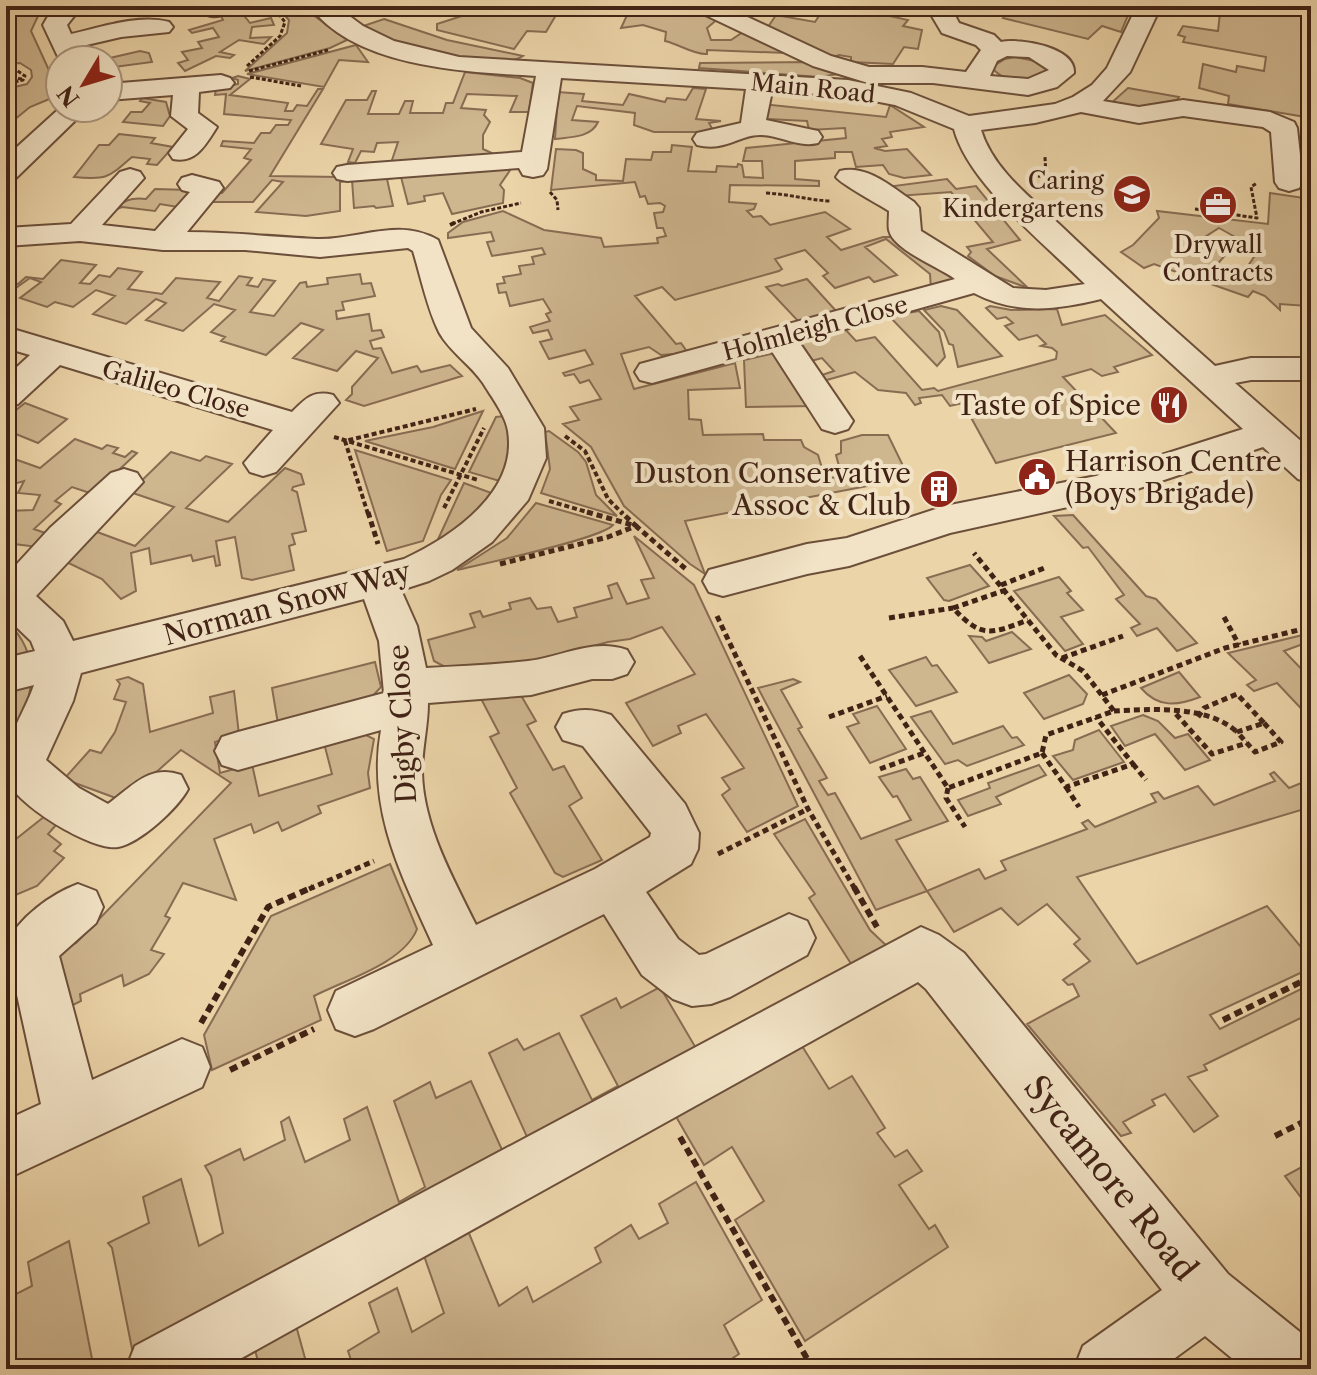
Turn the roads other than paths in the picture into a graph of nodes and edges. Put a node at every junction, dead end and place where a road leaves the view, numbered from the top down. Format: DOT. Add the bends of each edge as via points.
graph roads {
  1 [pos="67,6"];
  2 [pos="322,6"];
  3 [pos="705,6"];
  4 [pos="938,6"];
  5 [pos="1149,6"];
  6 [pos="64,44"];
  7 [pos="87,44"];
  8 [pos="124,48"];
  9 [pos="995,50"];
  10 [pos="550,70"];
  11 [pos="229,79"];
  12 [pos="976,81"];
  13 [pos="761,82"];
  14 [pos="870,83"];
  15 [pos="187,85"];
  16 [pos="124,91"];
  17 [pos="1083,105"];
  18 [pos="58,124"];
  19 [pos="966,124"];
  20 [pos="757,126"];
  21 [pos="808,137"];
  22 [pos="707,139"];
  23 [pos="183,153"];
  24 [pos="6,172"];
  25 [pos="347,173"];
  26 [pos="850,177"];
  27 [pos="130,178"];
  28 [pos="1276,180"];
  29 [pos="192,184"];
  30 [pos="80,232"];
  31 [pos="48,233"];
  32 [pos="6,237"];
  33 [pos="163,241"];
  34 [pos="23,266"];
  35 [pos="978,282"];
  36 [pos="1107,288"];
  37 [pos="6,337"];
  38 [pos="780,338"];
  39 [pos="53,353"];
  40 [pos="1311,369"];
  41 [pos="652,372"];
  42 [pos="1208,378"];
  43 [pos="6,396"];
  44 [pos="835,421"];
  45 [pos="1271,432"];
  46 [pos="263,463"];
  47 [pos="1311,470"];
  48 [pos="124,482"];
  49 [pos="379,569"];
  50 [pos="723,581"];
  51 [pos="612,662"];
  52 [pos="62,663"];
  53 [pos="6,675"];
  54 [pos="406,696"];
  55 [pos="579,727"];
  56 [pos="238,751"];
  57 [pos="164,789"];
  58 [pos="613,885"];
  59 [pos="78,907"];
  60 [pos="789,938"];
  61 [pos="464,955"];
  62 [pos="355,1010"];
  63 [pos="188,1051"];
  64 [pos="73,1119"];
  65 [pos="6,1150"];
  66 [pos="1206,1296"];
  67 [pos="158,1369"];
  68 [pos="1106,1369"];
  69 [pos="1295,1369"];
  1 -- 6 [label="street" via="55,25"];
  2 -- 10 [label="street, Main Road" via="353,33 414,57"];
  3 -- 14 [label="street"];
  4 -- 9 [label="street" via="950,28 985,40"];
  5 -- 17 [label="street" via="1127,58"];
  7 -- 8 [label="street" via="121,30 169,34"];
  9 -- 12 [label="street" via="986,55"];
  9 -- 12 [label="street" via="1041,54 1055,60 1061,73 1043,85 1020,88"];
  10 -- 13 [label="street, Main Road"];
  10 -- 25 [label="street" via="534,164"];
  11 -- 15 [label="street"];
  12 -- 14 [label="street" via="924,75"];
  13 -- 14 [label="street, Main Road"];
  13 -- 20 [label="street" via="752,120"];
  14 -- 19 [label="street, Main Road"];
  15 -- 16 [label="street"];
  15 -- 23 [label="street" via="184,116 204,127"];
  17 -- 19 [label="street"];
  17 -- 28 [label="street" via="1122,114 1183,108 1270,120 1284,128"];
  18 -- 24 [label="street"];
  19 -- 36 [label="street" via="973,149 999,182"];
  20 -- 21 [label="street"];
  20 -- 22 [label="street"];
  26 -- 35 [label="street" via="904,208 904,232 915,244"];
  27 -- 30 [label="street"];
  29 -- 33 [label="street" via="209,188"];
  30 -- 31 [label="street, Norman Snow Way"];
  30 -- 33 [label="street, Norman Snow Way"];
  31 -- 32 [label="street, Norman Snow Way"];
  31 -- 34 [label="street"];
  33 -- 49 [label="street, Norman Snow Way" via="320,248 395,238 427,246 455,331 496,376 526,428 528,458 515,491 478,532 415,571"];
  35 -- 36 [label="street" via="1022,301"];
  35 -- 38 [label="street, Holmleigh Close"];
  36 -- 42 [label="street"];
  37 -- 39 [label="street, Galileo Close"];
  38 -- 41 [label="street, Holmleigh Close"];
  38 -- 44 [label="street"];
  39 -- 43 [label="street"];
  39 -- 46 [label="street, Galileo Close" via="310,414"];
  40 -- 42 [label="street" via="1251,369"];
  42 -- 45 [label="street"];
  45 -- 47 [label="street"];
  45 -- 50 [label="street" via="1100,488 945,520 809,571"];
  48 -- 52 [label="street" via="11,597 48,632"];
  49 -- 52 [label="street, Norman Snow Way"];
  49 -- 54 [label="street, Digby Close" via="403,651"];
  51 -- 54 [label="street"];
  52 -- 53 [label="street, Norman Snow Way"];
  52 -- 57 [label="street" via="45,715 19,761 28,774 96,823 115,827"];
  54 -- 56 [label="street"];
  54 -- 61 [label="street, Digby Close" via="399,775 404,807 414,844"];
  55 -- 58 [label="street" via="595,728 675,833 674,849"];
  58 -- 60 [label="street" via="660,957 692,981 711,979"];
  58 -- 61 [label="street"];
  59 -- 64 [label="street" via="31,947"];
  61 -- 62 [label="street"];
  63 -- 64 [label="street"];
  64 -- 65 [label="street"];
  66 -- 67 [label="street, Sycamore Road" via="933,961 657,1096"];
  66 -- 68 [label="street"];
  66 -- 69 [label="street, Sycamore Road"];
}
